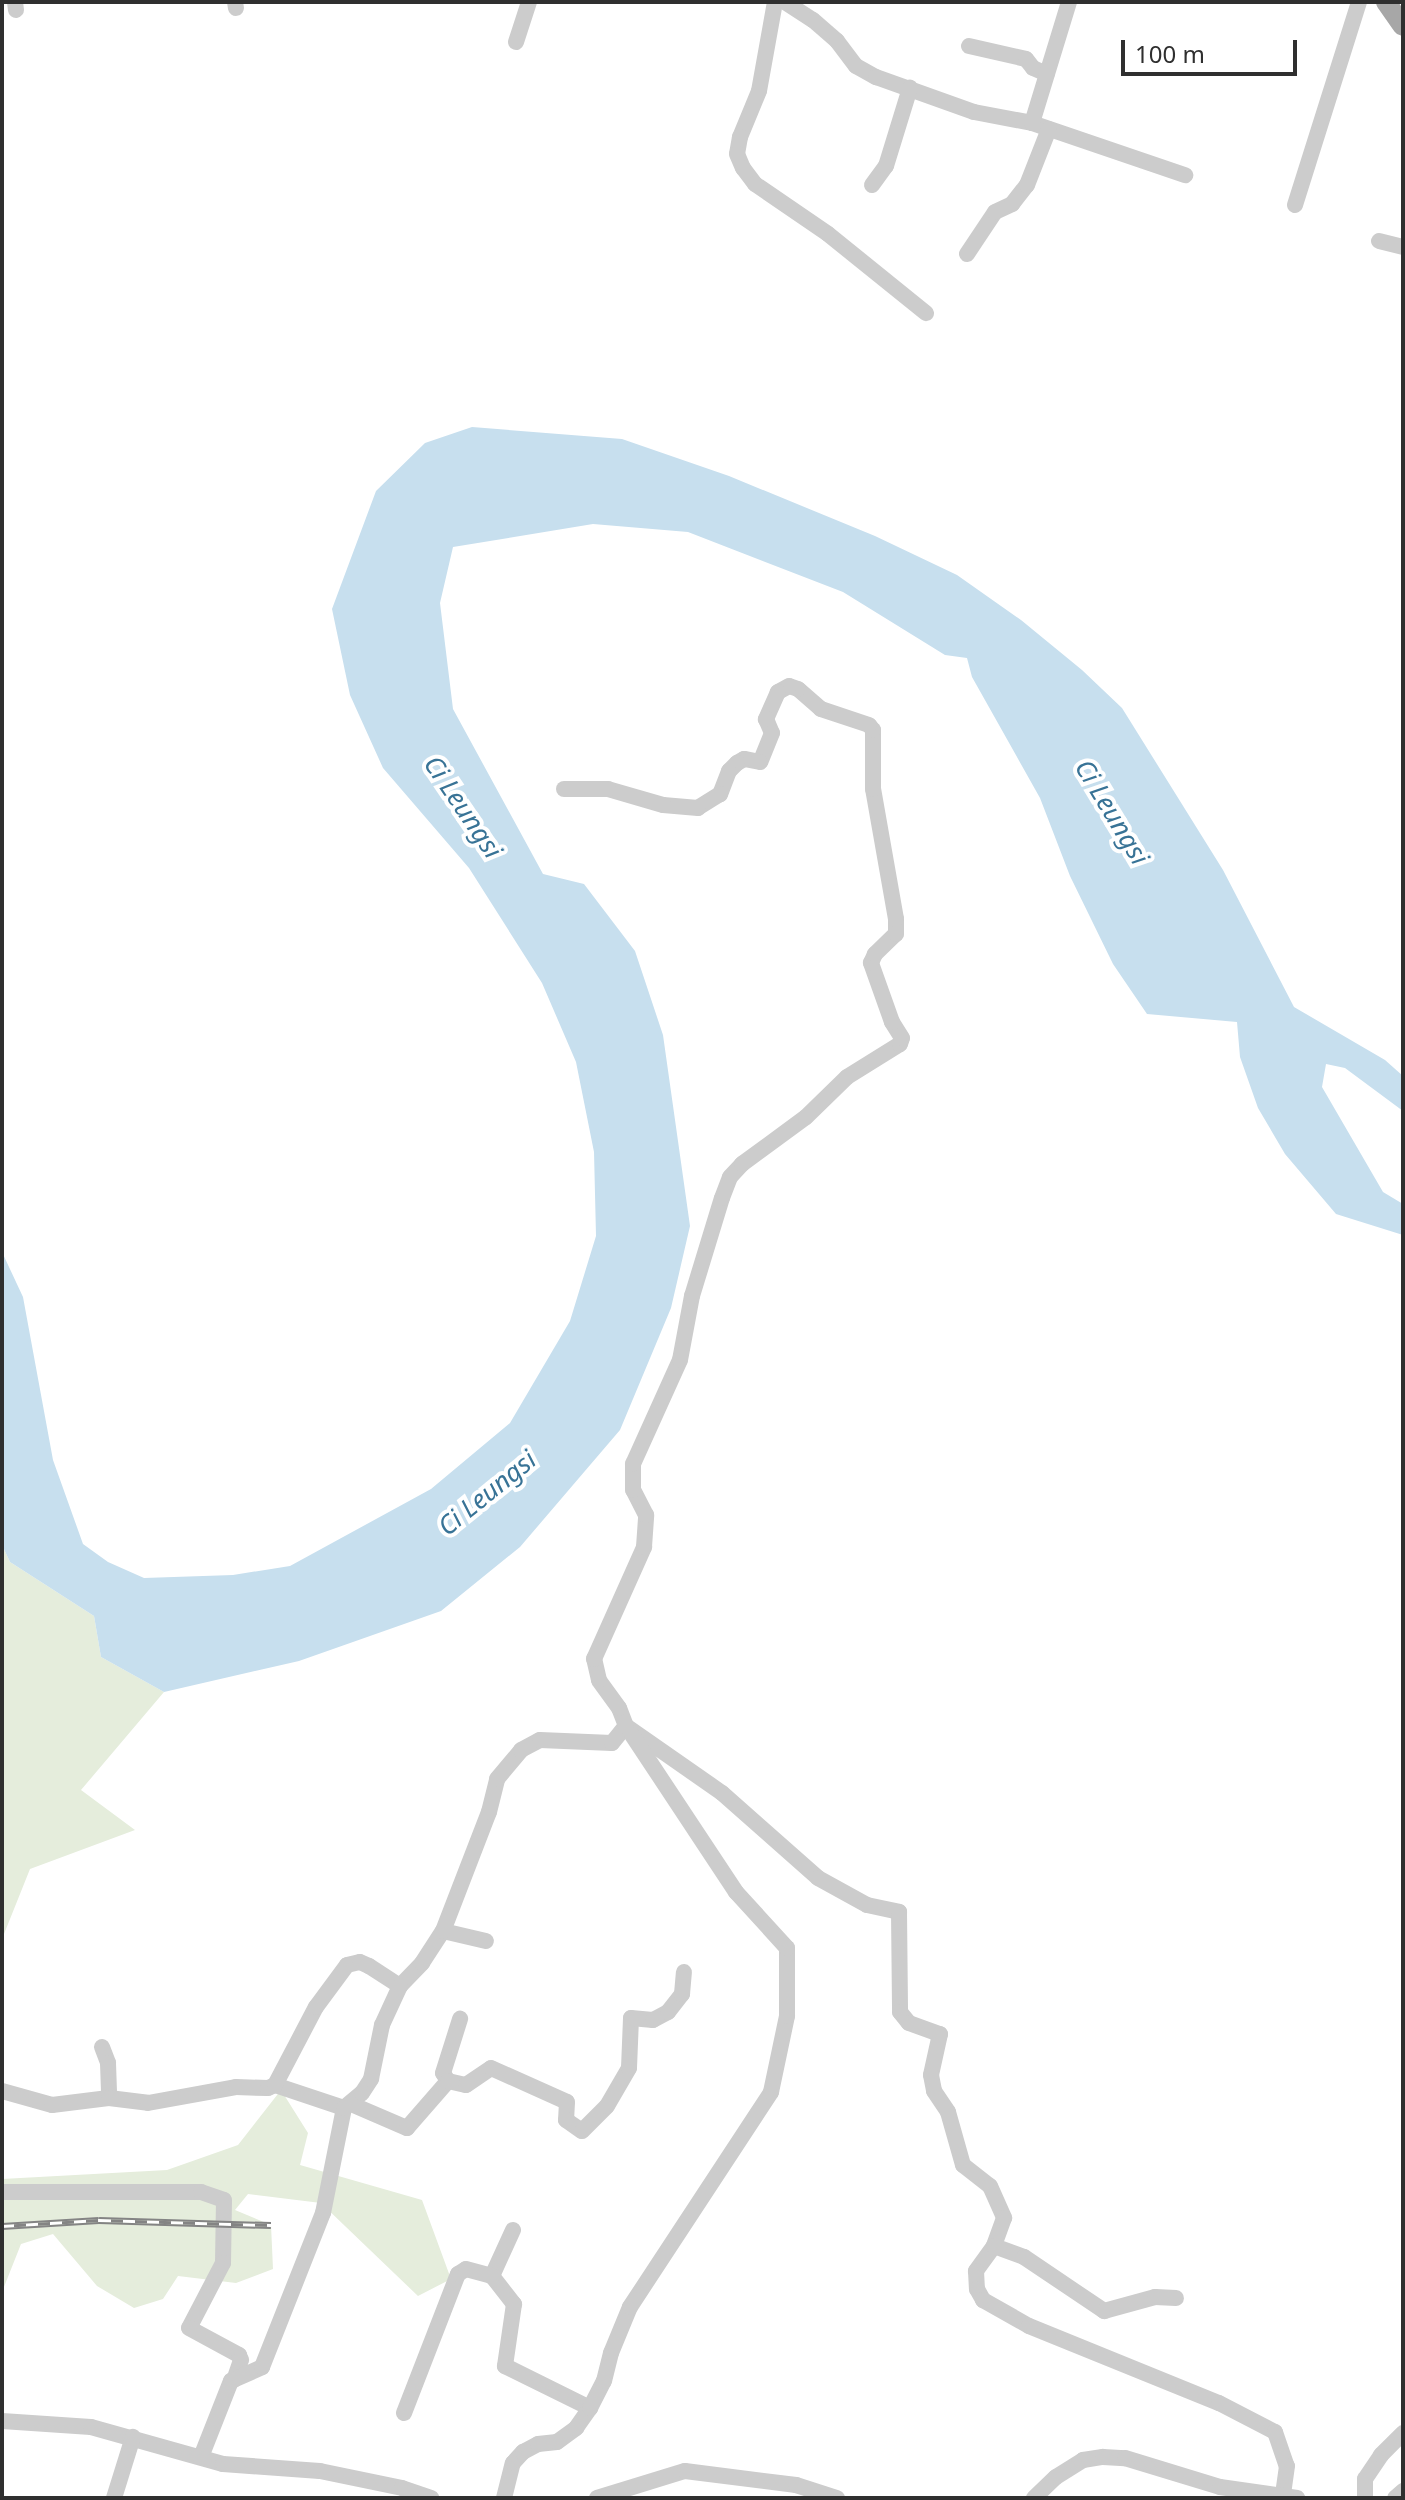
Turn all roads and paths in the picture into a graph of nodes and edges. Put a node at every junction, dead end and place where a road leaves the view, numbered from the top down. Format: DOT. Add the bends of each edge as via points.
graph roads {
  1 [pos="529,2"];
  2 [pos="775,2"];
  3 [pos="785,2"];
  4 [pos="1069,2"];
  5 [pos="1359,2"];
  6 [pos="1386,2"];
  7 [pos="1403,26"];
  8 [pos="516,42"];
  9 [pos="969,46"];
  10 [pos="1047,74"];
  11 [pos="910,88"];
  12 [pos="1040,126"];
  13 [pos="1185,175"];
  14 [pos="872,185"];
  15 [pos="1295,205"];
  16 [pos="1379,241"];
  17 [pos="1403,247"];
  18 [pos="967,254"];
  19 [pos="926,313"];
  20 [pos="564,789"];
  21 [pos="626,1726"];
  22 [pos="443,1931"];
  23 [pos="486,1941"];
  24 [pos="684,1972"];
  25 [pos="400,1986"];
  26 [pos="460,2019"];
  27 [pos="102,2047"];
  28 [pos="448,2081"];
  29 [pos="275,2085"];
  30 [pos="2,2091"];
  31 [pos="109,2098"];
  32 [pos="347,2106"];
  33 [pos="2,2192"];
  34 [pos="513,2230"];
  35 [pos="994,2246"];
  36 [pos="492,2276"];
  37 [pos="1176,2298"];
  38 [pos="234,2380"];
  39 [pos="590,2408"];
  40 [pos="404,2413"];
  41 [pos="2,2421"];
  42 [pos="1403,2433"];
  43 [pos="133,2437"];
  44 [pos="201,2457"];
  45 [pos="1403,2491"];
  46 [pos="640,2492"];
  47 [pos="400,2493"];
  48 [pos="1290,2497"];
  49 [pos="114,2498"];
  50 [pos="431,2498"];
  51 [pos="504,2498"];
  52 [pos="597,2498"];
  53 [pos="837,2498"];
  54 [pos="1034,2498"];
  55 [pos="1365,2498"];
  56 [pos="1395,2498"];
  1 -- 8 [label="street"];
  2 -- 19 [label="street" via="759,91 740,137 737,154 743,168 755,184 828,234"];
  3 -- 11 [label="street" via="837,41 856,66"];
  4 -- 10 [label="street"];
  5 -- 15 [label="street"];
  6 -- 7 [label="main road"];
  9 -- 10 [label="street" via="1026,59"];
  10 -- 12 [label="street"];
  11 -- 12 [label="street" via="974,112"];
  11 -- 14 [label="street" via="886,166"];
  12 -- 13 [label="street"];
  12 -- 18 [label="street" via="1027,185 1012,204 995,212"];
  16 -- 17 [label="street"];
  20 -- 21 [label="street" via="608,789 663,805 698,808 720,794 737,763 760,762 772,733 766,719 778,692 789,686 798,689 821,709 873,730 873,789 896,919 896,934 871,963 900,1044 847,1077 730,1177 692,1296 680,1360 633,1464 633,1490 646,1515 644,1547 594,1659 599,1680"];
  21 -- 22 [label="street" via="612,1743 540,1740 502,1770"];
  21 -- 35 [label="street" via="722,1793 818,1878 867,1905 899,1912 900,2012 909,2023 941,2037 931,2075 934,2091 948,2112 963,2165 996,2195 1004,2218"];
  21 -- 39 [label="street" via="736,1892 787,1948 787,2016 771,2092 630,2307"];
  22 -- 23 [label="street"];
  22 -- 25 [label="street"];
  24 -- 28 [label="street" via="682,1994 668,2012 653,2020 631,2018 629,2068 607,2106 582,2131 566,2120 567,2102 498,2070 487,2070 466,2085"];
  25 -- 29 [label="street" via="360,1962 347,1965 316,2007"];
  25 -- 32 [label="street" via="378,2037 371,2079"];
  26 -- 28 [label="street" via="443,2073"];
  27 -- 31 [label="street"];
  28 -- 32 [label="street" via="407,2128"];
  29 -- 31 [label="street" via="148,2103"];
  29 -- 32 [label="street"];
  30 -- 31 [label="street" via="52,2105"];
  32 -- 38 [label="street" via="323,2213 262,2367"];
  33 -- 38 [label="street" via="201,2192 224,2200 223,2263 189,2328 239,2355"];
  34 -- 36 [label="street"];
  35 -- 37 [label="street" via="1024,2257 1104,2311 1155,2297"];
  35 -- 48 [label="street" via="976,2271 977,2289 987,2304 1275,2432 1287,2466"];
  36 -- 39 [label="street" via="514,2304 507,2370"];
  36 -- 40 [label="street" via="466,2269 458,2274"];
  38 -- 44 [label="street"];
  39 -- 51 [label="street" via="557,2442 523,2452 513,2463"];
  41 -- 43 [label="street" via="91,2427"];
  42 -- 55 [label="street" via="1365,2479"];
  43 -- 44 [label="street"];
  43 -- 49 [label="street"];
  44 -- 47 [label="street" via="247,2467 320,2471"];
  45 -- 56 [label="street"];
  46 -- 52 [label="street"];
  46 -- 53 [label="street" via="685,2471 796,2485"];
  47 -- 50 [label="street"];
  48 -- 54 [label="street" via="1220,2487 1125,2458 1103,2457 1083,2460"];
}
